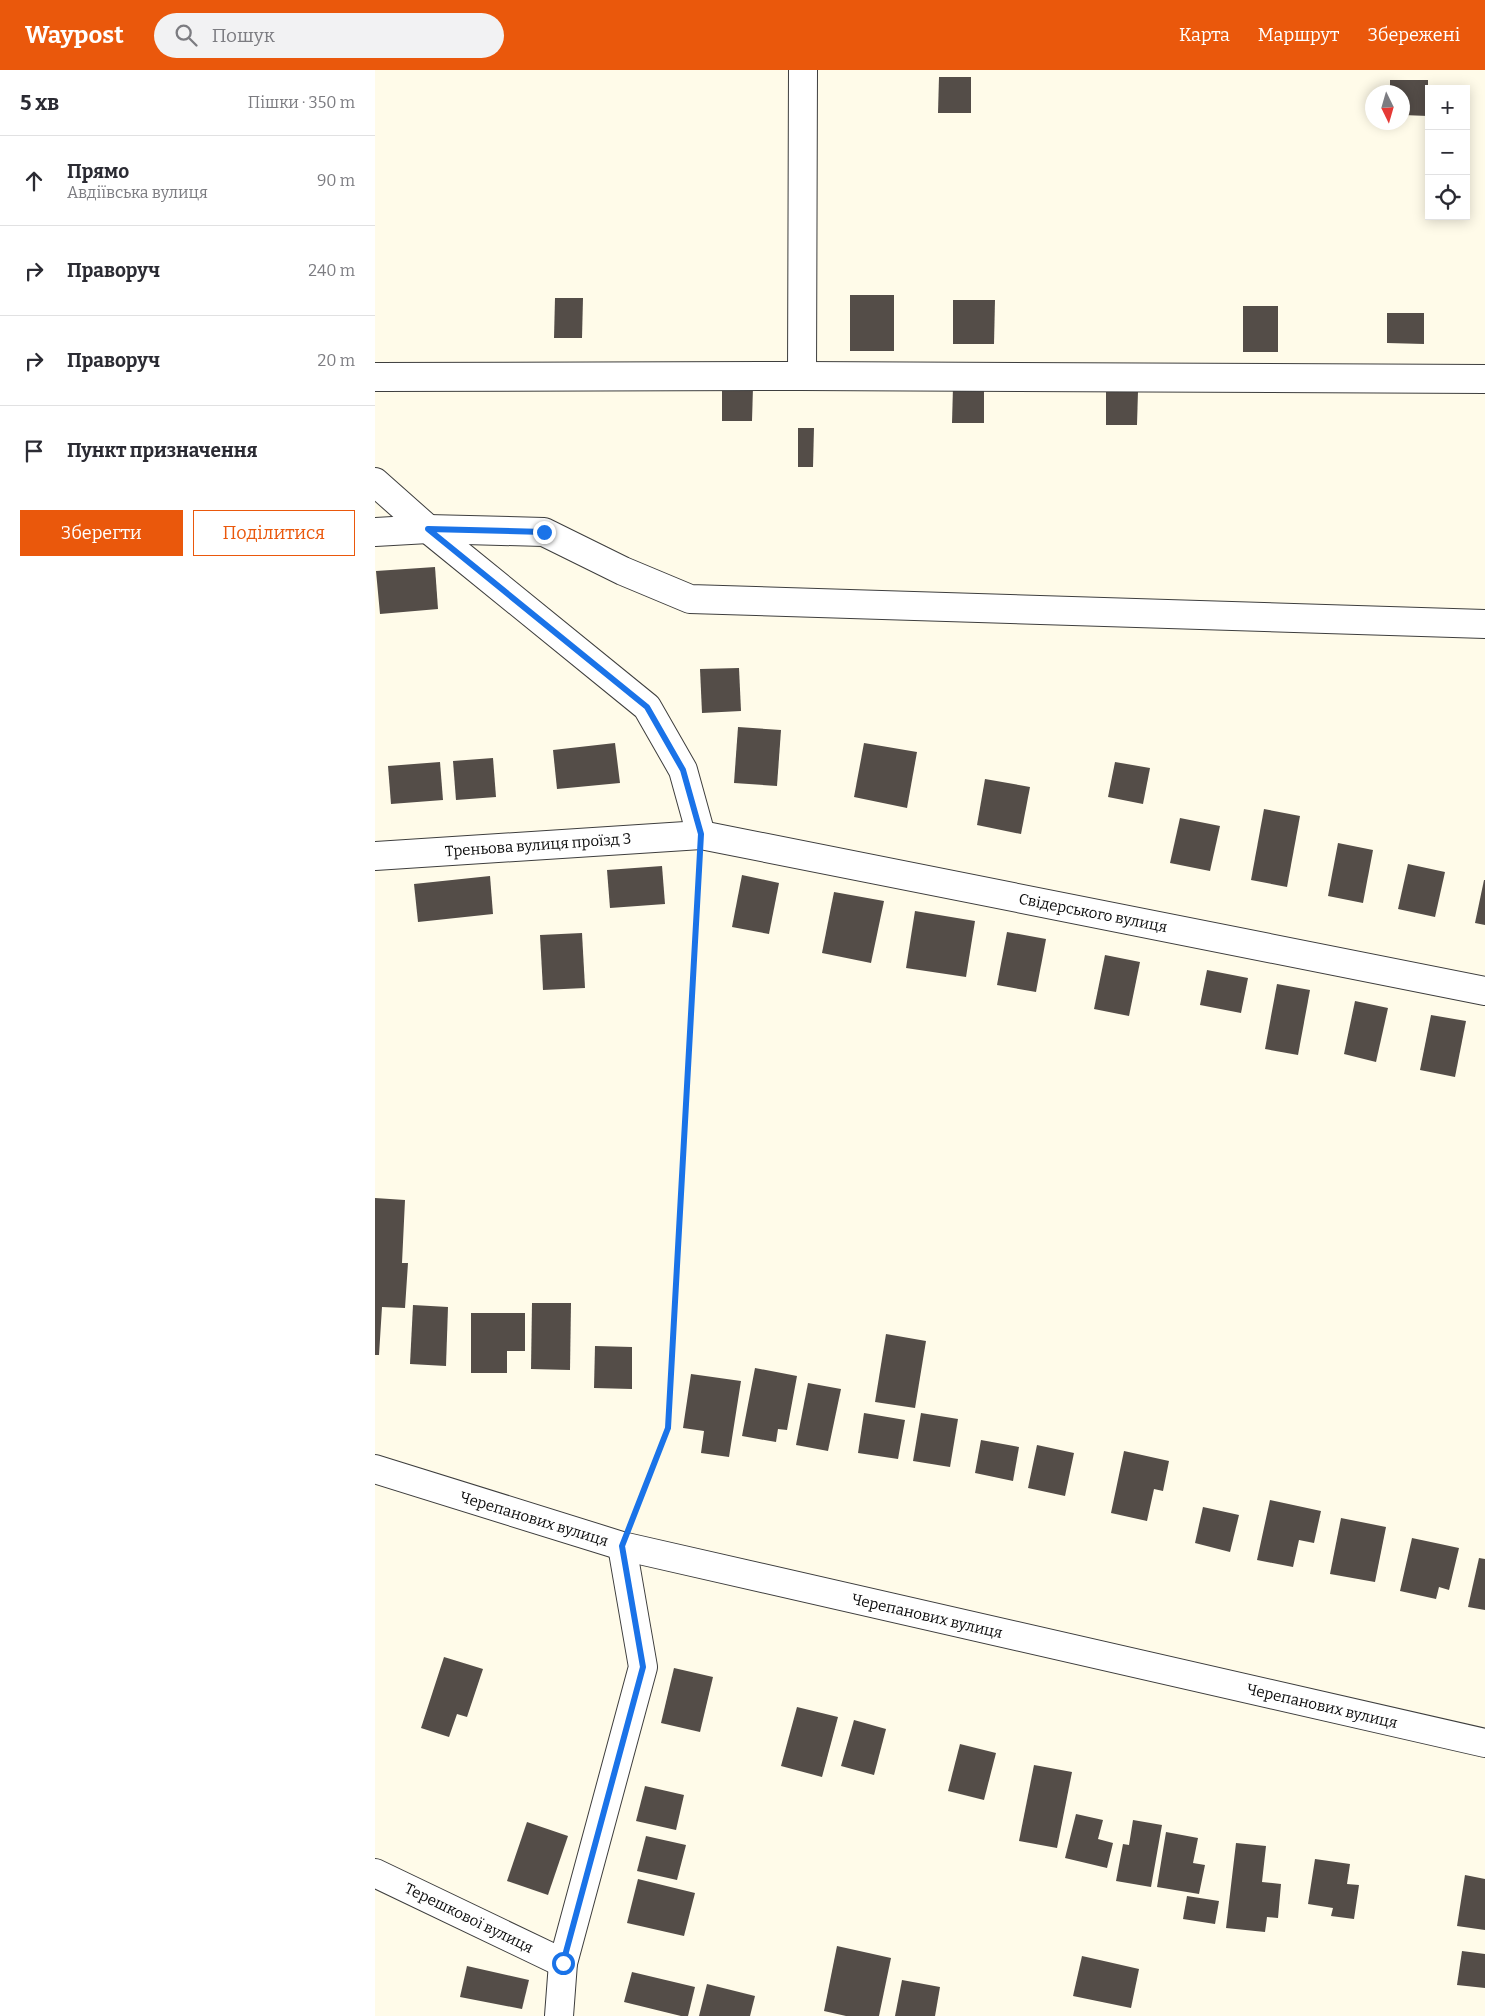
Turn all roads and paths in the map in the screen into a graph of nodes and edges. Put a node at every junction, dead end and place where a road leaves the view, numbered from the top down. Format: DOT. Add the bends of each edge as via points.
graph roads {
  1 [pos="803,70"];
  2 [pos="801,376"];
  3 [pos="375,377"];
  4 [pos="1485,379"];
  5 [pos="375,482"];
  6 [pos="428,529"];
  7 [pos="375,532"];
  8 [pos="1485,624"];
  9 [pos="701,834"];
  10 [pos="375,856"];
  11 [pos="1485,991"];
  12 [pos="375,1469"];
  13 [pos="622,1546"];
  14 [pos="1485,1743"];
  15 [pos="375,1873"];
  16 [pos="563,1963"];
  17 [pos="559,2016"];
  1 -- 2 [label="street"];
  2 -- 3 [label="street"];
  2 -- 4 [label="street"];
  5 -- 6 [label="street"];
  6 -- 7 [label="street"];
  6 -- 8 [label="street" via="544,532 690,599"];
  6 -- 9 [label="street" via="647,707 683,770"];
  9 -- 10 [label="street, Треньова вулиця проїзд 3"];
  9 -- 11 [label="street, Свiдерського вулиця"];
  9 -- 13 [label="path" via="668,1428"];
  12 -- 13 [label="street, Черепанових вулиця"];
  13 -- 14 [label="street, Черепанових вулиця"];
  13 -- 16 [label="street" via="643,1667"];
  15 -- 16 [label="street, Терешкової вулиця"];
  16 -- 17 [label="street"];
}
